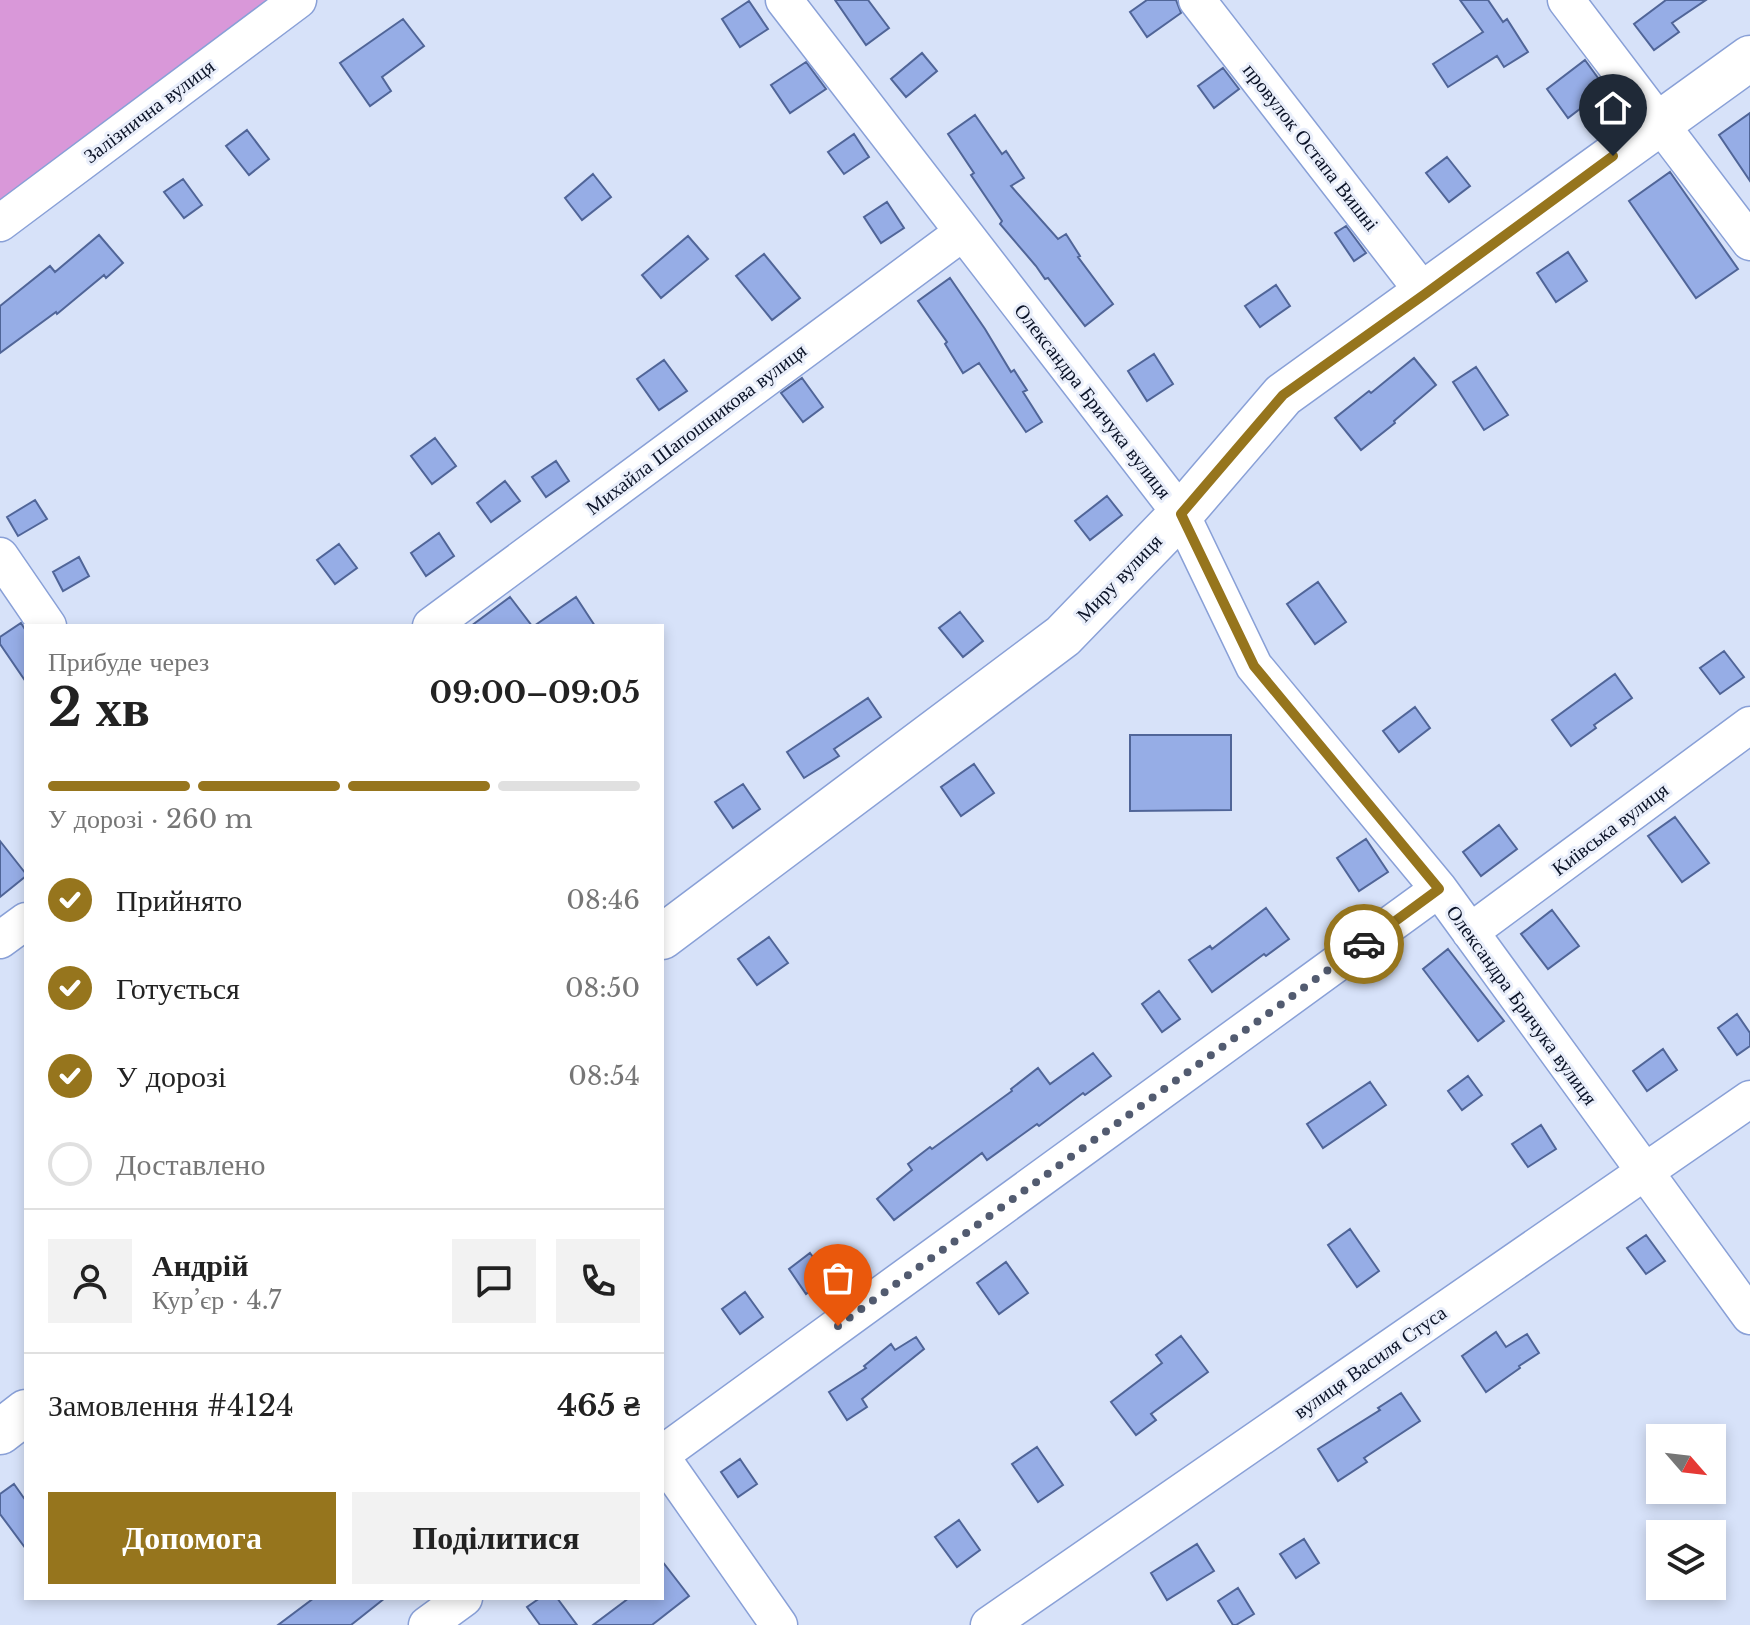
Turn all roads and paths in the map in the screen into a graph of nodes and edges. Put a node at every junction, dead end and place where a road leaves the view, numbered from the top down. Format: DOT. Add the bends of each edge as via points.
graph roads {
  1 [pos="298,0"];
  2 [pos="784,0"];
  3 [pos="1197,0"];
  4 [pos="1566,0"];
  5 [pos="1750,58"];
  6 [pos="1660,122"];
  7 [pos="0,223"];
  8 [pos="962,233"];
  9 [pos="1750,242"];
  10 [pos="1425,294"];
  11 [pos="1181,514"];
  12 [pos="0,556"];
  13 [pos="47,624"];
  14 [pos="434,624"];
  15 [pos="1750,725"];
  16 [pos="1439,889"];
  17 [pos="24,922"];
  18 [pos="1470,932"];
  19 [pos="664,935"];
  20 [pos="0,940"];
  21 [pos="1750,1099"];
  22 [pos="1644,1173"];
  23 [pos="1750,1316"];
  24 [pos="24,1414"];
  25 [pos="0,1432"];
  26 [pos="664,1455"];
  27 [pos="664,1459"];
  28 [pos="461,1600"];
  29 [pos="427,1625"];
  30 [pos="779,1625"];
  31 [pos="989,1625"];
  1 -- 7 [label="street, Залізнична вулиця"];
  2 -- 8 [label="street, Олександра Бричука вулиця"];
  3 -- 10 [label="street, провулок Остапа Вишні"];
  4 -- 6 [label="street"];
  5 -- 6 [label="main road, Миру вулиця"];
  6 -- 9 [label="street"];
  6 -- 10 [label="main road, Миру вулиця"];
  8 -- 11 [label="street, Олександра Бричука вулиця"];
  8 -- 14 [label="street, Михайла Шапошникова вулиця"];
  10 -- 11 [label="main road, Миру вулиця" via="1283,395"];
  11 -- 16 [label="street, Олександра Бричука вулиця" via="1254,666"];
  11 -- 19 [label="main road, Миру вулиця" via="1063,636"];
  12 -- 13 [label="street"];
  15 -- 18 [label="street, Київська вулиця"];
  16 -- 18 [label="street, Олександра Бричука вулиця"];
  16 -- 26 [label="street"];
  17 -- 20 [label="street"];
  18 -- 22 [label="street, Олександра Бричука вулиця"];
  21 -- 22 [label="street, вулиця Василя Стуса"];
  22 -- 23 [label="street, Олександра Бричука вулиця"];
  22 -- 31 [label="street, вулиця Василя Стуса"];
  24 -- 25 [label="main road"];
  27 -- 30 [label="street"];
  28 -- 29 [label="street"];
}
